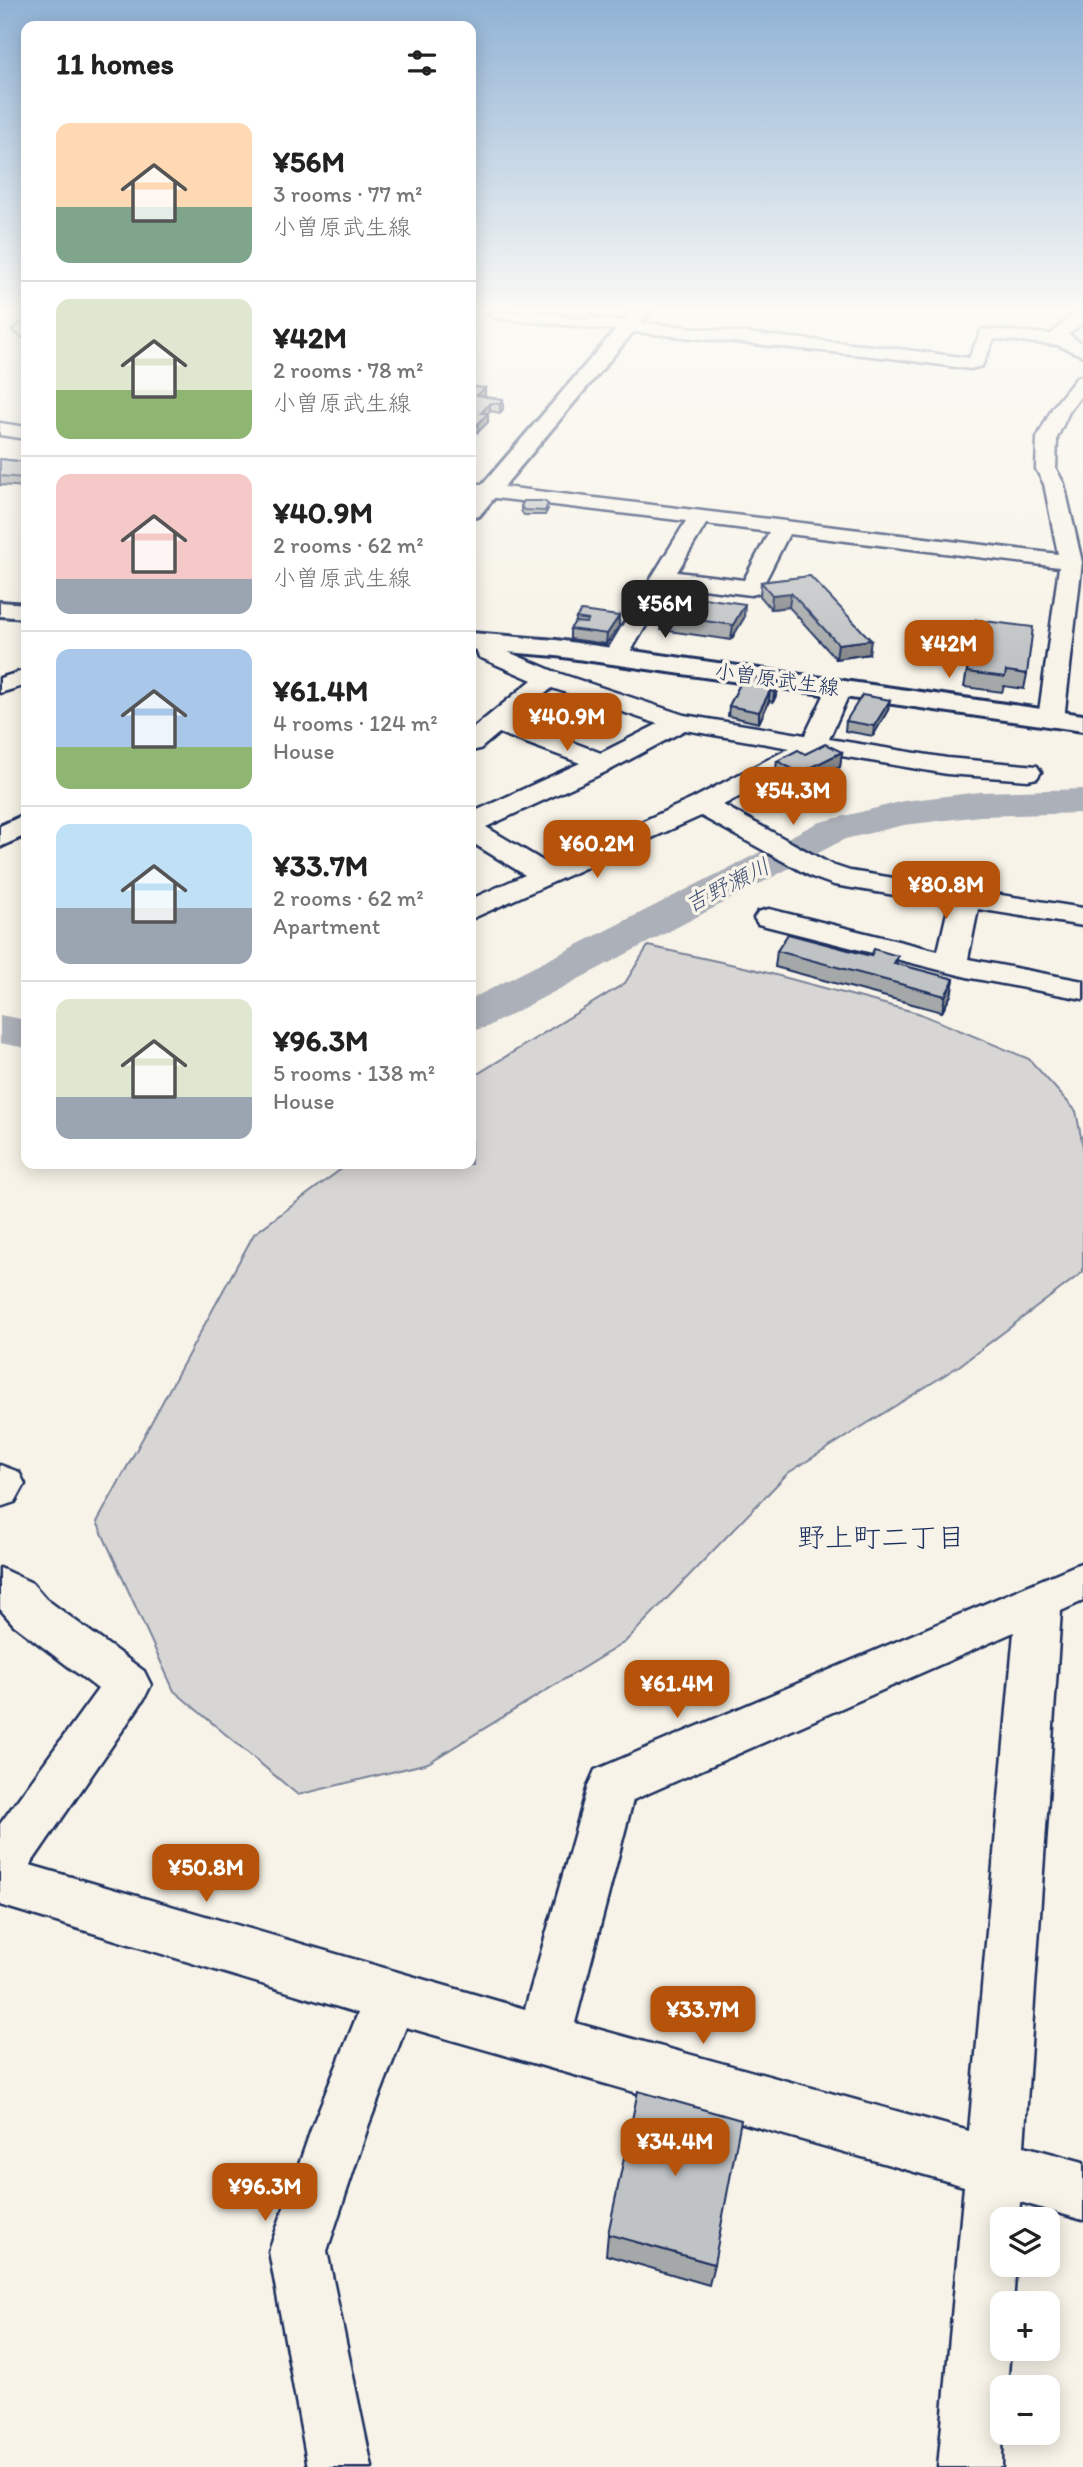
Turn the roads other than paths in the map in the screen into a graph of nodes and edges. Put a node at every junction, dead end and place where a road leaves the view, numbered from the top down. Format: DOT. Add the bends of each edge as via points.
graph roads {
  1 [pos="536,428"];
  2 [pos="1052,428"];
  3 [pos="0,429"];
  4 [pos="21,432"];
  5 [pos="480,490"];
  6 [pos="699,517"];
  7 [pos="782,527"];
  8 [pos="1071,562"];
  9 [pos="663,577"];
  10 [pos="0,609"];
  11 [pos="21,611"];
  12 [pos="478,641"];
  13 [pos="615,656"];
  14 [pos="549,678"];
  15 [pos="21,679"];
  16 [pos="0,686"];
  17 [pos="840,687"];
  18 [pos="1051,719"];
  19 [pos="495,722"];
  20 [pos="681,722"];
  21 [pos="1083,723"];
  22 [pos="476,739"];
  23 [pos="814,743"];
  24 [pos="603,763"];
  25 [pos="1028,772"];
  26 [pos="702,805"];
  27 [pos="476,821"];
  28 [pos="476,833"];
  29 [pos="546,875"];
  30 [pos="965,898"];
  31 [pos="832,899"];
  32 [pos="476,908"];
  33 [pos="769,918"];
  34 [pos="1083,918"];
  35 [pos="951,964"];
  36 [pos="1083,990"];
  37 [pos="0,1482"];
  38 [pos="0,1490"];
  39 [pos="0,1587"];
  40 [pos="1061,1591"];
  41 [pos="0,1866"];
  42 [pos="0,1881"];
  43 [pos="391,1996"];
  44 [pos="543,2041"];
  45 [pos="994,2166"];
  46 [pos="1083,2191"];
  47 [pos="340,2467"];
  48 [pos="970,2467"];
  1 -- 5 [label="main road"];
  2 -- 8 [label="street" via="1046,469 1054,484"];
  3 -- 4 [label="street"];
  5 -- 6 [label="street"];
  6 -- 7 [label="street"];
  6 -- 9 [label="street"];
  7 -- 8 [label="street"];
  7 -- 9 [label="street" via="751,588"];
  8 -- 18 [label="street"];
  9 -- 13 [label="street"];
  10 -- 11 [label="main road"];
  12 -- 13 [label="main road, 小曽原武生線"];
  12 -- 14 [label="street" via="488,652"];
  13 -- 17 [label="main road, 小曽原武生線"];
  14 -- 19 [label="street"];
  14 -- 20 [label="street"];
  15 -- 16 [label="street"];
  17 -- 18 [label="main road, 小曽原武生線"];
  17 -- 23 [label="street"];
  18 -- 21 [label="main road, 小曽原武生線"];
  19 -- 22 [label="street"];
  19 -- 24 [label="street"];
  20 -- 23 [label="street"];
  20 -- 24 [label="street"];
  23 -- 25 [label="street" via="947,766"];
  23 -- 26 [label="street" via="787,762"];
  24 -- 27 [label="street"];
  26 -- 29 [label="street"];
  26 -- 31 [label="street" via="740,825"];
  28 -- 29 [label="street"];
  29 -- 32 [label="street"];
  30 -- 31 [label="street"];
  30 -- 34 [label="street"];
  30 -- 35 [label="street"];
  31 -- 33 [label="street"];
  31 -- 35 [label="street"];
  35 -- 36 [label="street"];
  37 -- 38 [label="street" via="4,1484"];
  39 -- 41 [label="street" via="128,1685"];
  40 -- 44 [label="street" via="612,1786"];
  40 -- 45 [label="street"];
  42 -- 43 [label="street"];
  43 -- 44 [label="street"];
  43 -- 47 [label="street" via="298,2251"];
  44 -- 45 [label="street"];
  45 -- 46 [label="street"];
  45 -- 48 [label="street"];
}
